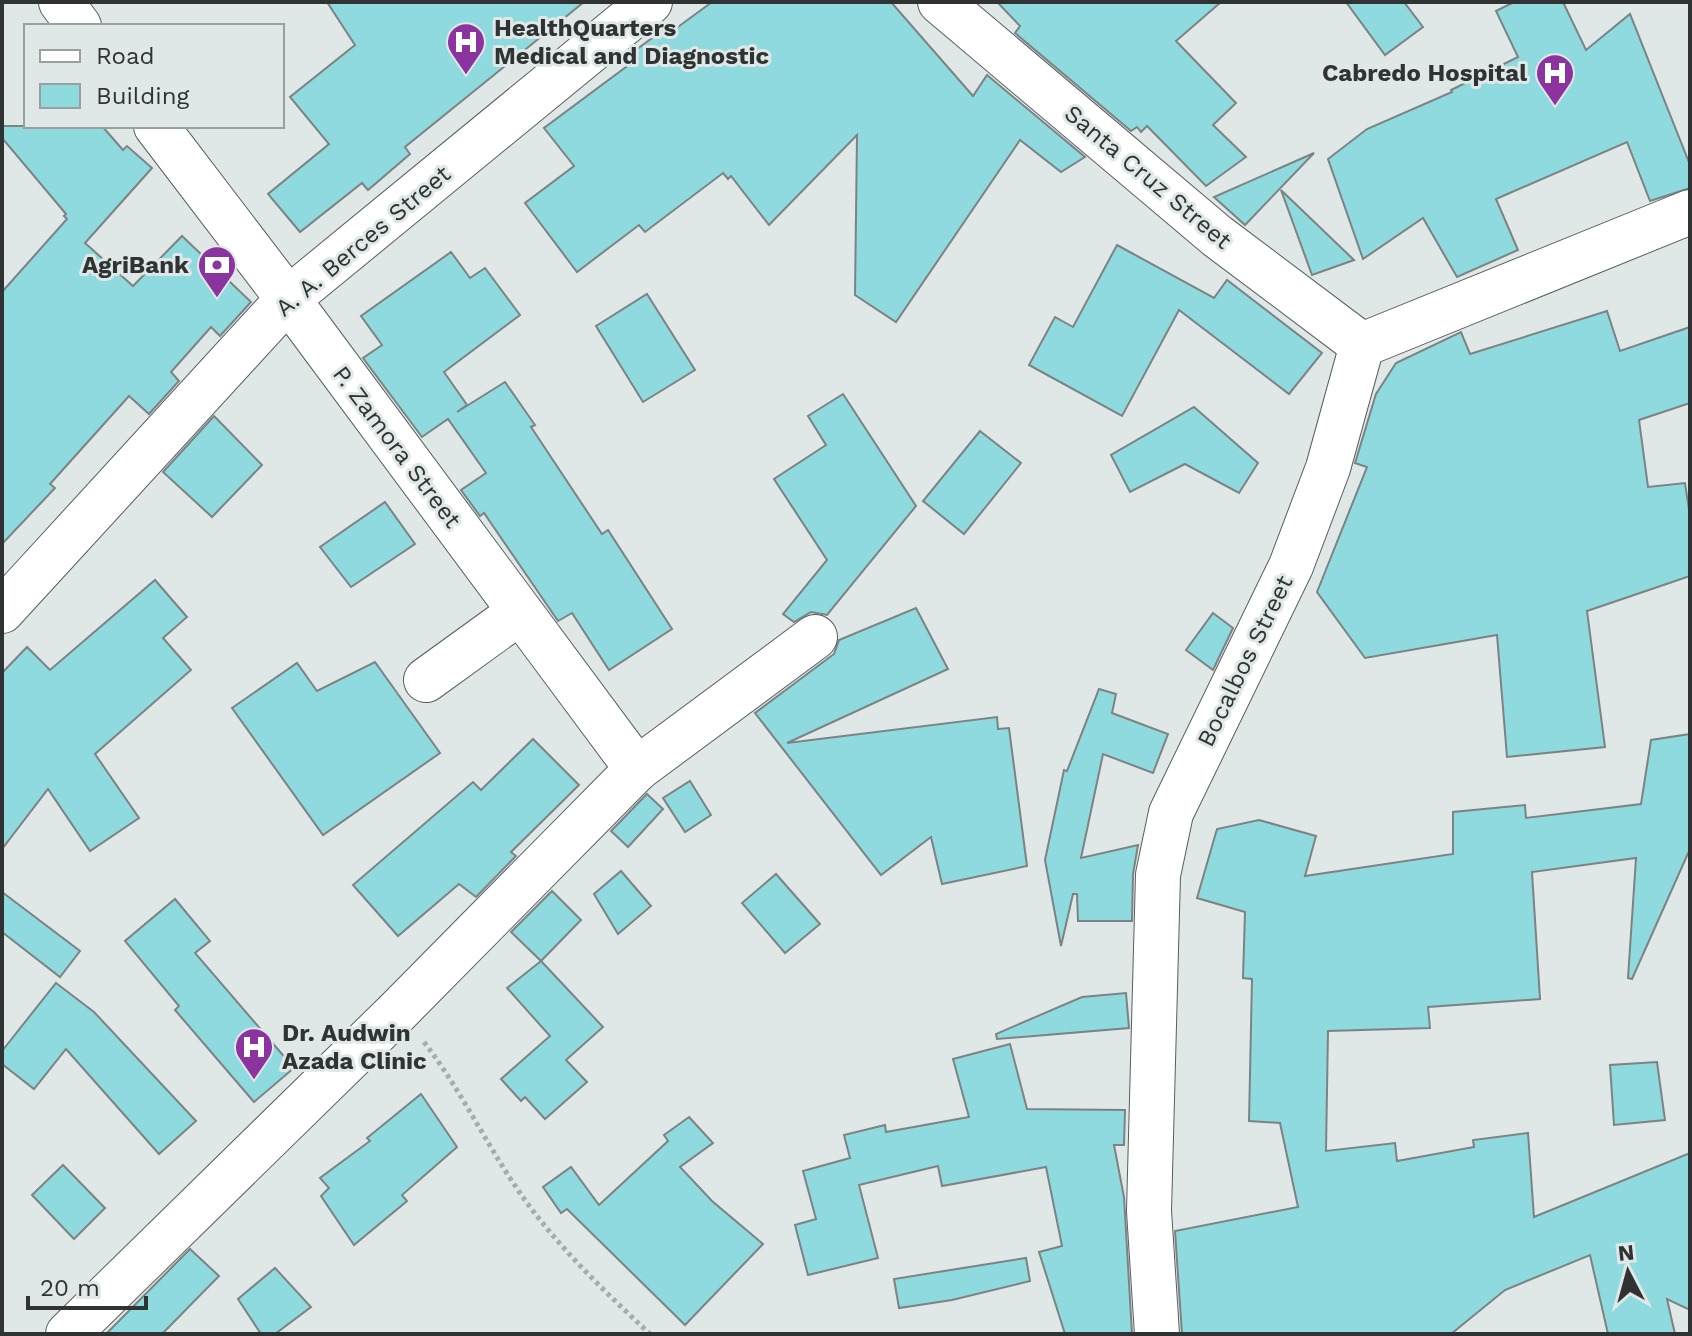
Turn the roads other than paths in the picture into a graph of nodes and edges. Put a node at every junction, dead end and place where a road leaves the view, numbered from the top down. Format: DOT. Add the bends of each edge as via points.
graph roads {
  1 [pos="61,2"];
  2 [pos="650,2"];
  3 [pos="940,2"];
  4 [pos="78,24"];
  5 [pos="158,128"];
  6 [pos="1690,212"];
  7 [pos="288,299"];
  8 [pos="1362,345"];
  9 [pos="2,611"];
  10 [pos="520,612"];
  11 [pos="815,637"];
  12 [pos="426,680"];
  13 [pos="637,769"];
  14 [pos="68,1334"];
  15 [pos="1157,1334"];
  1 -- 4 [label="street"];
  2 -- 7 [label="street, A. A. Berces Street"];
  3 -- 8 [label="street, Santa Cruz Street" via="1217,236"];
  5 -- 7 [label="street, P. Zamora Street"];
  6 -- 8 [label="street"];
  7 -- 9 [label="street, A. A. Berces Street"];
  7 -- 10 [label="street, P. Zamora Street"];
  8 -- 15 [label="street, Bocalbos Street" via="1318,496 1291,566 1171,813 1158,875 1149,1211"];
  10 -- 12 [label="street"];
  10 -- 13 [label="street, P. Zamora Street"];
  11 -- 13 [label="street"];
  13 -- 14 [label="street"];
}
